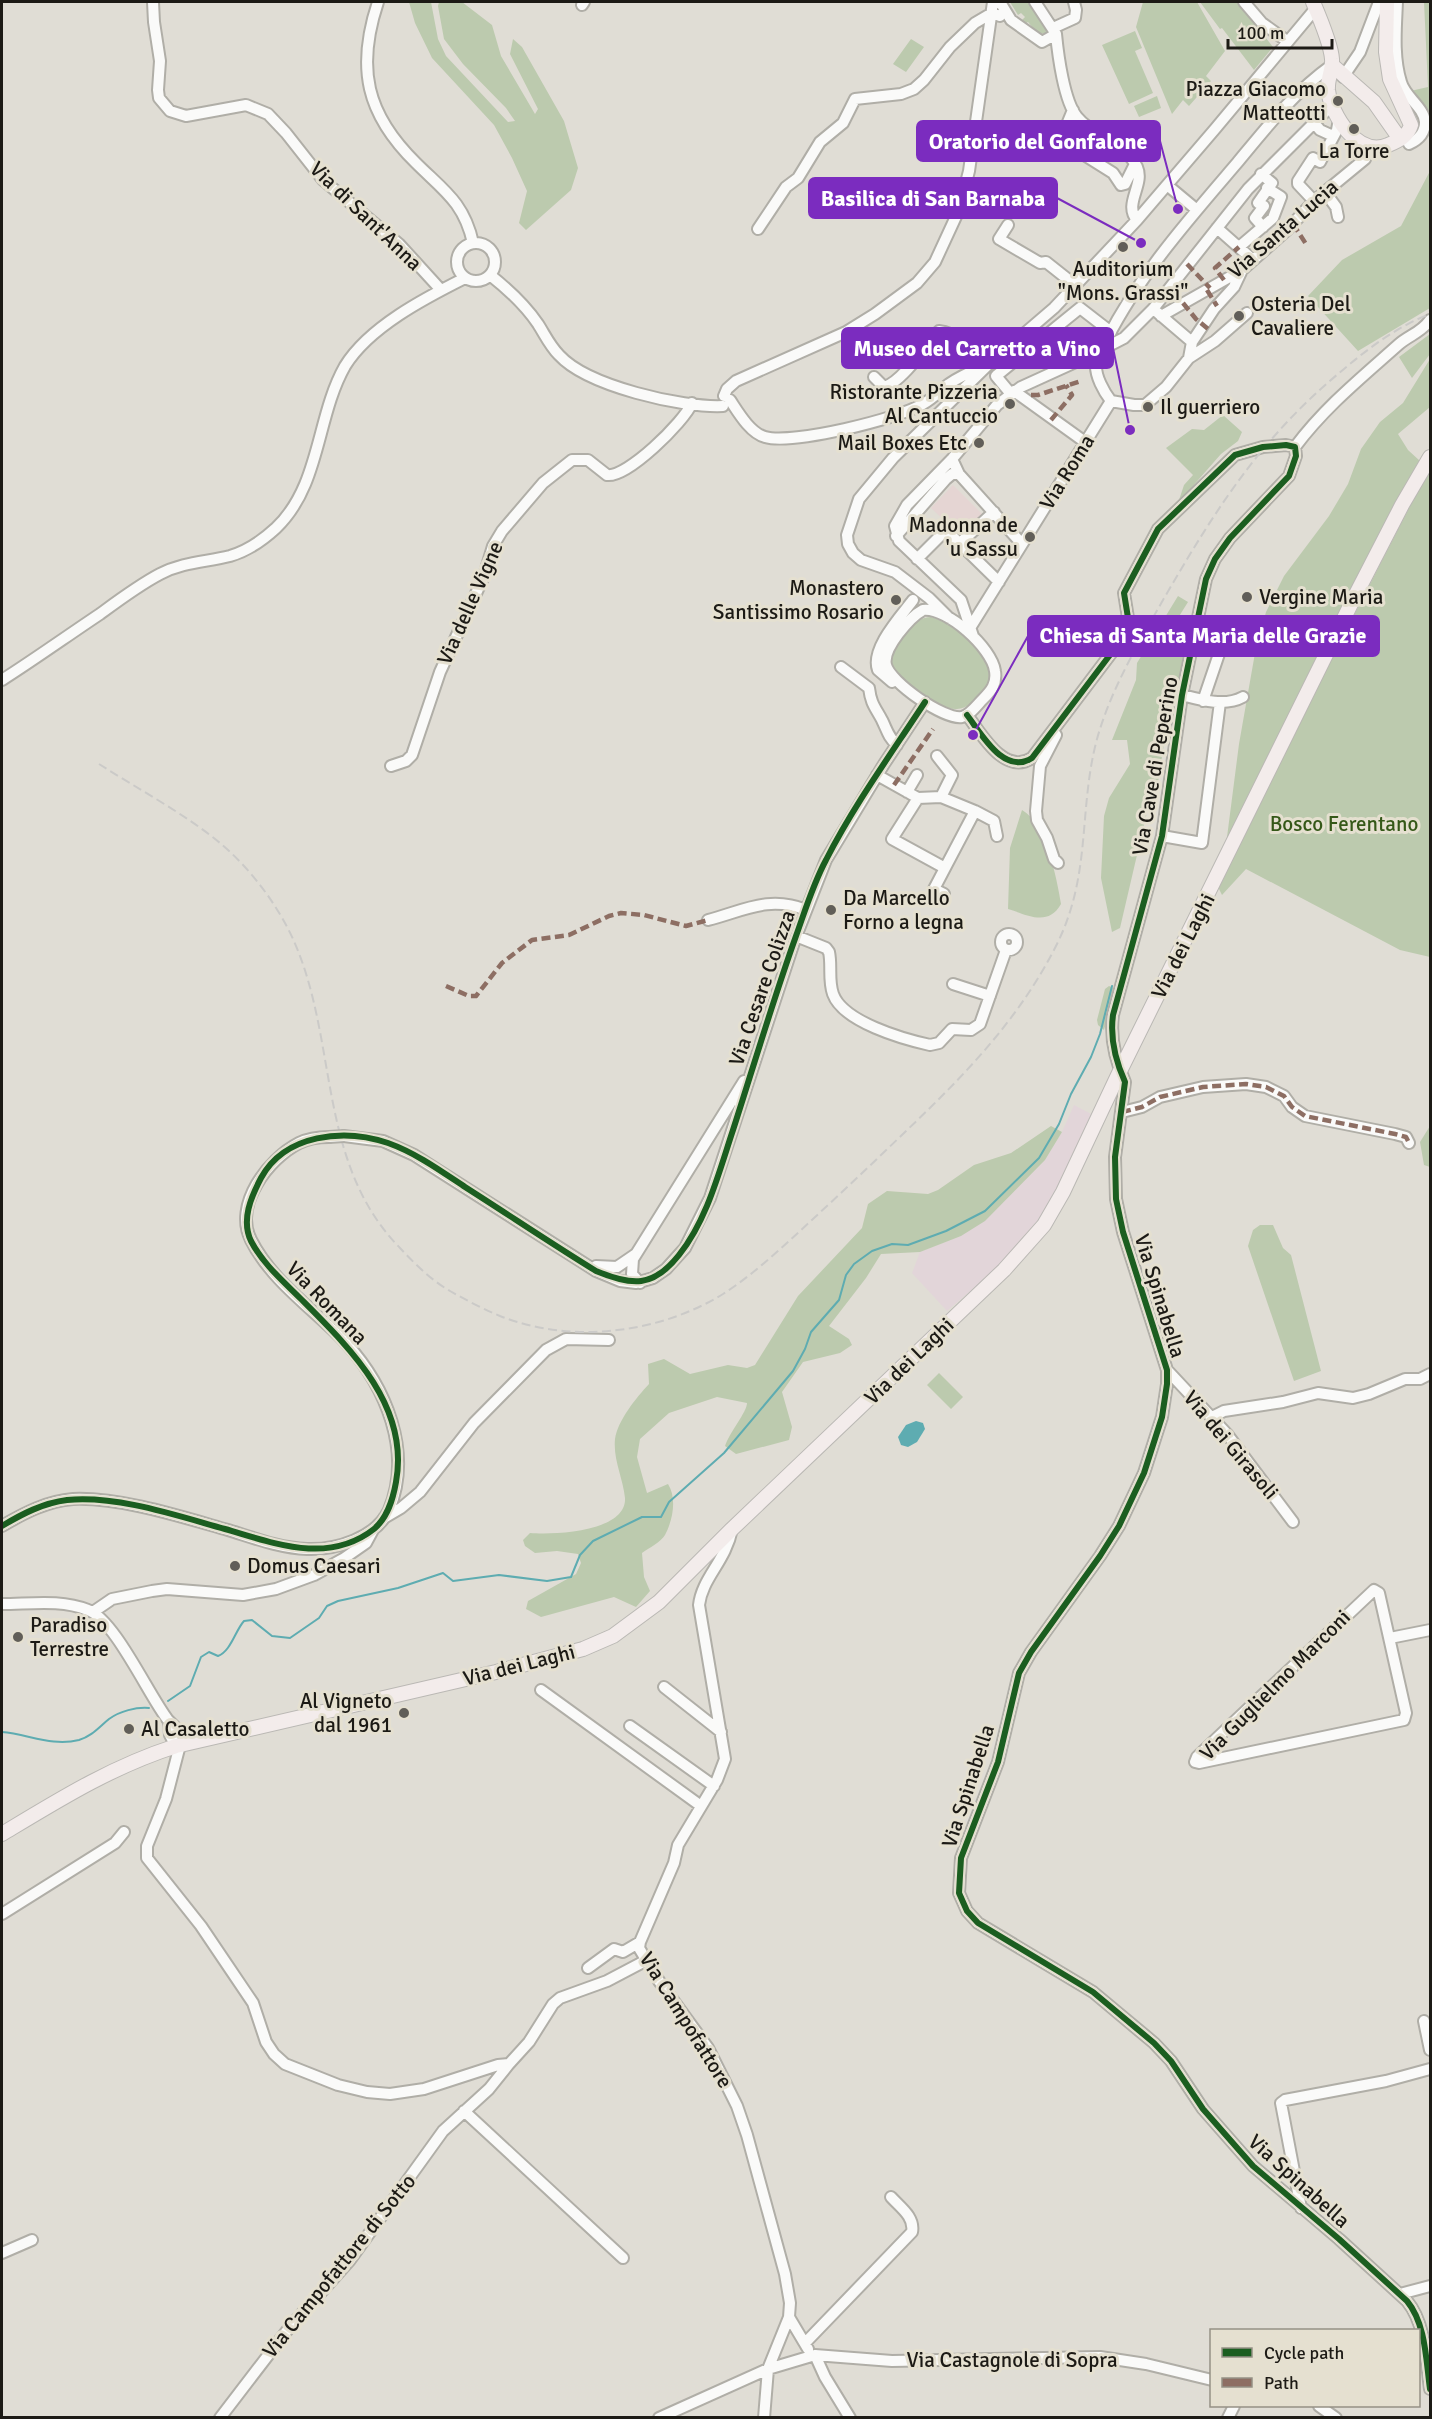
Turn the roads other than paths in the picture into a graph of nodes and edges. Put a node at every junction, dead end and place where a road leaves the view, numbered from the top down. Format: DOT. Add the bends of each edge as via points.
graph roads {
  1 [pos="378,2"];
  2 [pos="1000,2"];
  3 [pos="1035,2"];
  4 [pos="1074,2"];
  5 [pos="1244,2"];
  6 [pos="1379,2"];
  7 [pos="1387,2"];
  8 [pos="1397,2"];
  9 [pos="155,5"];
  10 [pos="1314,5"];
  11 [pos="999,13"];
  12 [pos="1054,31"];
  13 [pos="1285,40"];
  14 [pos="1042,42"];
  15 [pos="1059,63"];
  16 [pos="1332,65"];
  17 [pos="1343,77"];
  18 [pos="1331,106"];
  19 [pos="1073,110"];
  20 [pos="1315,124"];
  21 [pos="1337,127"];
  22 [pos="1405,141"];
  23 [pos="1135,164"];
  24 [pos="1262,174"];
  25 [pos="1167,185"];
  26 [pos="1267,188"];
  27 [pos="1325,192"];
  28 [pos="1314,201"];
  29 [pos="1197,210"];
  30 [pos="1338,217"];
  31 [pos="1137,220"];
  32 [pos="1259,222"];
  33 [pos="1008,225"];
  34 [pos="1217,228"];
  35 [pos="758,229"];
  36 [pos="473,243"];
  37 [pos="1239,247"];
  38 [pos="1252,259"];
  39 [pos="1242,270"];
  40 [pos="490,275"];
  41 [pos="465,278"];
  42 [pos="1075,285"];
  43 [pos="441,290"];
  44 [pos="1247,313"];
  45 [pos="1161,316"];
  46 [pos="1431,320"];
  47 [pos="1111,332"];
  48 [pos="1192,342"];
  49 [pos="1101,351"];
  50 [pos="1189,358"];
  51 [pos="1092,360"];
  52 [pos="990,363"];
  53 [pos="976,369"];
  54 [pos="874,377"];
  55 [pos="1013,393"];
  56 [pos="1111,401"];
  57 [pos="723,402"];
  58 [pos="692,403"];
  59 [pos="1085,442"];
  60 [pos="1295,447"];
  61 [pos="1431,457"];
  62 [pos="952,459"];
  63 [pos="959,474"];
  64 [pos="994,512"];
  65 [pos="896,536"];
  66 [pos="960,543"];
  67 [pos="1022,544"];
  68 [pos="917,559"];
  69 [pos="999,582"];
  70 [pos="913,600"];
  71 [pos="949,618"];
  72 [pos="968,631"];
  73 [pos="1221,648"];
  74 [pos="841,667"];
  75 [pos="2,680"];
  76 [pos="1182,695"];
  77 [pos="1243,697"];
  78 [pos="1203,700"];
  79 [pos="1220,702"];
  80 [pos="924,704"];
  81 [pos="967,715"];
  82 [pos="1058,724"];
  83 [pos="897,745"];
  84 [pos="937,756"];
  85 [pos="391,766"];
  86 [pos="918,775"];
  87 [pos="877,776"];
  88 [pos="907,792"];
  89 [pos="941,796"];
  90 [pos="918,798"];
  91 [pos="975,811"];
  92 [pos="997,836"];
  93 [pos="1162,836"];
  94 [pos="1058,863"];
  95 [pos="945,868"];
  96 [pos="944,894"];
  97 [pos="806,910"];
  98 [pos="708,920"];
  99 [pos="796,936"];
  100 [pos="1006,950"];
  101 [pos="953,984"];
  102 [pos="990,996"];
  103 [pos="754,1062"];
  104 [pos="1120,1071"];
  105 [pos="1122,1112"];
  106 [pos="724,1113"];
  107 [pos="734,1127"];
  108 [pos="1409,1143"];
  109 [pos="636,1254"];
  110 [pos="573,1256"];
  111 [pos="640,1282"];
  112 [pos="609,1340"];
  113 [pos="1167,1370"];
  114 [pos="1431,1374"];
  115 [pos="1212,1417"];
  116 [pos="387,1513"];
  117 [pos="1293,1522"];
  118 [pos="2,1526"];
  119 [pos="374,1529"];
  120 [pos="732,1529"];
  121 [pos="2,1604"];
  122 [pos="93,1612"];
  123 [pos="1431,1630"];
  124 [pos="1390,1638"];
  125 [pos="664,1687"];
  126 [pos="541,1690"];
  127 [pos="630,1726"];
  128 [pos="721,1732"];
  129 [pos="178,1742"];
  130 [pos="714,1786"];
  131 [pos="701,1806"];
  132 [pos="124,1832"];
  133 [pos="2,1834"];
  134 [pos="2,1914"];
  135 [pos="640,1942"];
  136 [pos="645,1961"];
  137 [pos="588,1968"];
  138 [pos="1424,2021"];
  139 [pos="1431,2050"];
  140 [pos="509,2064"];
  141 [pos="1431,2069"];
  142 [pos="464,2111"];
  143 [pos="891,2197"];
  144 [pos="1301,2208"];
  145 [pos="32,2240"];
  146 [pos="2,2253"];
  147 [pos="624,2258"];
  148 [pos="1431,2286"];
  149 [pos="1400,2294"];
  150 [pos="789,2317"];
  151 [pos="1420,2329"];
  152 [pos="1420,2331"];
  153 [pos="806,2343"];
  154 [pos="813,2355"];
  155 [pos="768,2369"];
  156 [pos="1210,2380"];
  157 [pos="1431,2390"];
  158 [pos="1320,2407"];
  159 [pos="220,2418"];
  160 [pos="659,2418"];
  161 [pos="764,2418"];
  162 [pos="850,2418"];
  163 [pos="1336,2418"];
  1 -- 36 [label="street" via="366,52 366,78 375,110 395,141 459,206"];
  2 -- 11 [label="street"];
  3 -- 12 [label="street"];
  4 -- 12 [label="street" via="1075,18"];
  5 -- 13 [label="street" via="1259,20"];
  6 -- 17 [label="street" via="1360,52"];
  7 -- 22 [label="main road" via="1389,79 1412,122"];
  8 -- 22 [label="street" via="1401,82 1425,123 1421,135"];
  9 -- 43 [label="street, Via di Sant'Anna" via="160,61 158,90 164,105 177,115 186,116 246,105 268,114 323,180 399,244"];
  10 -- 13 [label="street"];
  10 -- 16 [label="main road"];
  11 -- 14 [label="street"];
  11 -- 35 [label="street" via="975,23 914,89 855,99 845,120 820,142"];
  11 -- 57 [label="street" via="991,26 960,210 935,262 917,283 875,314 846,332 742,378"];
  12 -- 14 [label="street"];
  12 -- 15 [label="street"];
  13 -- 25 [label="street"];
  14 -- 15 [label="street"];
  15 -- 19 [label="street"];
  16 -- 17 [label="main road"];
  16 -- 18 [label="main road" via="1328,84"];
  16 -- 29 [label="street" via="1284,107"];
  17 -- 22 [label="main road" via="1374,102"];
  18 -- 20 [label="street"];
  18 -- 21 [label="main road"];
  19 -- 23 [label="street" via="1078,119"];
  19 -- 23 [label="street" via="1066,128 1070,146 1113,173 1121,185"];
  20 -- 21 [label="street" via="1320,130"];
  20 -- 24 [label="street"];
  21 -- 22 [label="main road" via="1368,147"];
  21 -- 27 [label="street, Via Santa Lucia" via="1368,154"];
  21 -- 28 [label="street" via="1320,162 1313,158 1298,182"];
  23 -- 31 [label="street" via="1138,182 1132,208"];
  24 -- 26 [label="street" via="1272,183"];
  24 -- 34 [label="street"];
  25 -- 29 [label="street"];
  25 -- 31 [label="street"];
  26 -- 32 [label="street" via="1258,203 1264,206"];
  26 -- 32 [label="street" via="1281,198 1273,218"];
  27 -- 28 [label="street, Via Santa Lucia"];
  27 -- 30 [label="street"];
  28 -- 38 [label="street, Via Santa Lucia"];
  29 -- 47 [label="street" via="1146,276"];
  31 -- 42 [label="street"];
  32 -- 37 [label="street"];
  33 -- 42 [label="street" via="999,238 1040,263 1046,262"];
  34 -- 37 [label="street"];
  34 -- 45 [label="street"];
  36 -- 40 [label="street" via="484,244 493,253 495,264"];
  36 -- 41 [label="street" via="458,255 457,268"];
  37 -- 38 [label="street"];
  38 -- 39 [label="street, Via Santa Lucia"];
  39 -- 45 [label="street, Via Santa Lucia"];
  39 -- 48 [label="street" via="1234,287"];
  40 -- 41 [label="street" via="481,281"];
  40 -- 58 [label="street" via="519,300 559,355 576,370 612,386"];
  41 -- 43 [label="street"];
  42 -- 52 [label="street"];
  43 -- 75 [label="street" via="384,327 350,360 335,388 316,454 299,495 275,529 237,554 188,563 148,580"];
  44 -- 50 [label="street"];
  45 -- 48 [label="street"];
  45 -- 49 [label="street"];
  46 -- 60 [label="street, Via Cave di Peperino" via="1329,406"];
  47 -- 49 [label="street"];
  47 -- 55 [label="street" via="1080,308 996,376"];
  48 -- 50 [label="street"];
  49 -- 51 [label="street"];
  50 -- 56 [label="street" via="1166,387 1145,405"];
  51 -- 55 [label="street"];
  51 -- 56 [label="street"];
  52 -- 53 [label="street"];
  52 -- 71 [label="street" via="887,464 859,499 848,530 848,544 857,557 895,573"];
  53 -- 54 [label="street" via="961,343 939,331 888,386 884,387"];
  53 -- 57 [label="street" via="919,406 845,428 796,436 768,438"];
  55 -- 59 [label="street"];
  55 -- 62 [label="street" via="997,405"];
  56 -- 59 [label="street, Via Roma"];
  57 -- 58 [label="street"];
  58 -- 85 [label="street, Via delle Vigne" via="688,414 658,444 618,474 607,475 592,462 580,459 566,464 543,483 498,537 440,672 412,755"];
  59 -- 67 [label="street, Via Roma"];
  60 -- 76 [label="street, Via Cave di Peperino" via="1289,476 1234,533 1210,569"];
  60 -- 82 [label="street" via="1263,447 1235,455 1158,529 1125,593 1129,624 1125,635"];
  61 -- 104 [label="main road, Via dei Laghi" via="1353,600"];
  62 -- 63 [label="street"];
  62 -- 65 [label="street" via="907,505 897,521"];
  63 -- 64 [label="street"];
  63 -- 65 [label="street" via="952,474 940,485"];
  64 -- 66 [label="street"];
  64 -- 67 [label="street"];
  65 -- 68 [label="street"];
  66 -- 68 [label="street" via="946,530"];
  66 -- 69 [label="street"];
  67 -- 69 [label="street, Via Roma"];
  68 -- 72 [label="street" via="961,600"];
  69 -- 72 [label="street, Via Roma"];
  70 -- 80 [label="street" via="882,643 876,663 881,674"];
  71 -- 72 [label="street"];
  71 -- 80 [label="street" via="929,610 918,613 900,632 886,656 885,663 893,678"];
  72 -- 81 [label="street" via="993,662 996,677 990,692"];
  73 -- 78 [label="street"];
  74 -- 83 [label="street" via="869,688 871,705 887,736"];
  76 -- 78 [label="street"];
  76 -- 93 [label="street, Via Cave di Peperino"];
  77 -- 79 [label="street"];
  78 -- 79 [label="street"];
  79 -- 93 [label="street" via="1202,843"];
  80 -- 81 [label="street" via="951,716"];
  80 -- 83 [label="street, Via Cesare Colizza"];
  81 -- 82 [label="street" via="1003,759 1017,763 1032,759"];
  82 -- 94 [label="street" via="1059,730 1040,766 1036,811"];
  83 -- 87 [label="street, Via Cesare Colizza"];
  84 -- 89 [label="street" via="952,775"];
  86 -- 88 [label="street"];
  87 -- 88 [label="street"];
  87 -- 97 [label="street, Via Cesare Colizza" via="826,860"];
  88 -- 90 [label="street"];
  89 -- 90 [label="street"];
  89 -- 91 [label="street"];
  90 -- 95 [label="street" via="892,839"];
  91 -- 92 [label="street" via="994,821"];
  91 -- 95 [label="street"];
  93 -- 104 [label="street, Via Cave di Peperino" via="1113,1015"];
  95 -- 96 [label="street" via="934,889"];
  97 -- 98 [label="street" via="790,903 758,904"];
  97 -- 99 [label="street, Via Cesare Colizza"];
  99 -- 102 [label="street, Via Cesare Colizza" via="830,952 833,994 848,1013 861,1022 924,1044 939,1043 952,1029 978,1027"];
  99 -- 103 [label="street, Via Cesare Colizza"];
  100 -- 102 [label="street, Via Cesare Colizza"];
  101 -- 102 [label="street"];
  103 -- 106 [label="street"];
  103 -- 107 [label="street, Via Cesare Colizza"];
  104 -- 105 [label="street, Via Spinabella" via="1125,1082"];
  104 -- 120 [label="main road, Via dei Laghi" via="1063,1192 1033,1239"];
  105 -- 108 [label="street" via="1160,1097 1203,1087 1246,1084 1284,1096 1305,1116 1395,1134 1406,1137"];
  105 -- 113 [label="street, Via Spinabella" via="1114,1169 1117,1206"];
  106 -- 107 [label="street" via="733,1118"];
  106 -- 109 [label="street"];
  107 -- 111 [label="street, Via Cesare Colizza" via="710,1198 690,1239 666,1269"];
  109 -- 110 [label="street, Via Romana" via="610,1268 597,1267"];
  109 -- 111 [label="street" via="632,1274"];
  110 -- 111 [label="street, Via Romana" via="611,1278"];
  110 -- 116 [label="street, Via Romana, bridge" via="414,1155 377,1140 344,1136 304,1141 283,1153 263,1174 247,1212 251,1240 268,1267 363,1364 393,1424 398,1473"];
  112 -- 116 [label="street" via="566,1339 546,1350 474,1423 420,1492 401,1508"];
  113 -- 115 [label="street, Via dei Girasoli"];
  113 -- 144 [label="street, Via Spinabella" via="1159,1430 1127,1510 1019,1673 998,1762 961,1858 959,1893 978,1923 1093,1992 1154,2043 1242,2154"];
  114 -- 115 [label="street" via="1353,1398 1318,1393 1224,1411"];
  115 -- 117 [label="street, Via dei Girasoli"];
  116 -- 119 [label="street, Via Romana"];
  118 -- 119 [label="street, Via Romana" via="40,1506 86,1499 140,1508 302,1549 336,1546"];
  119 -- 122 [label="street" via="366,1543 343,1559 276,1589 243,1595 152,1590 112,1599"];
  120 -- 128 [label="street, Via Campofattore" via="727,1549 703,1589 699,1605"];
  120 -- 129 [label="main road, Via dei Laghi" via="650,1611 592,1646 496,1672"];
  121 -- 122 [label="street" via="62,1604"];
  122 -- 129 [label="street" via="120,1645 169,1721"];
  123 -- 124 [label="street"];
  124 -- 124 [label="street, Via Guglielmo Marconi" via="1379,1592 1374,1590 1195,1762 1403,1721 1406,1713"];
  125 -- 128 [label="street"];
  126 -- 131 [label="street"];
  127 -- 130 [label="street"];
  128 -- 130 [label="street, Via Campofattore" via="725,1759"];
  129 -- 133 [label="main road, Via dei Laghi" via="107,1773"];
  129 -- 140 [label="street" via="166,1799 147,1846 147,1858 201,1926 253,2004 264,2038 279,2060 338,2085 390,2094 424,2089"];
  130 -- 131 [label="street, Via Campofattore"];
  131 -- 135 [label="street, Via Campofattore" via="678,1845"];
  132 -- 134 [label="street" via="115,1843"];
  135 -- 136 [label="street, Via Campofattore"];
  135 -- 137 [label="street" via="623,1952 614,1949"];
  136 -- 140 [label="street, Via Campofattore di Sotto" via="607,1981 560,1998"];
  136 -- 150 [label="street, Via Campofattore" via="708,2048 737,2106 785,2274"];
  138 -- 139 [label="street"];
  140 -- 142 [label="street, Via Campofattore di Sotto"];
  141 -- 144 [label="street" via="1281,2103"];
  142 -- 147 [label="street"];
  142 -- 159 [label="street, Via Campofattore di Sotto" via="443,2131 350,2260 297,2318"];
  143 -- 153 [label="street" via="910,2217 912,2232"];
  144 -- 149 [label="street, Via Spinabella"];
  145 -- 146 [label="street"];
  148 -- 149 [label="street"];
  149 -- 151 [label="street, Via Spinabella" via="1413,2308"];
  150 -- 153 [label="street, Via Campofattore"];
  150 -- 155 [label="street, Via Campofattore"];
  152 -- 157 [label="street, Via Spinabella"];
  153 -- 154 [label="street, Via Campofattore"];
  154 -- 155 [label="street"];
  154 -- 156 [label="street, Via Castagnole di Sopra" via="892,2361 1100,2356"];
  154 -- 162 [label="street, Via Campofattore"];
  155 -- 160 [label="street"];
  155 -- 161 [label="street, Via Campofattore"];
  158 -- 163 [label="street"];
}
